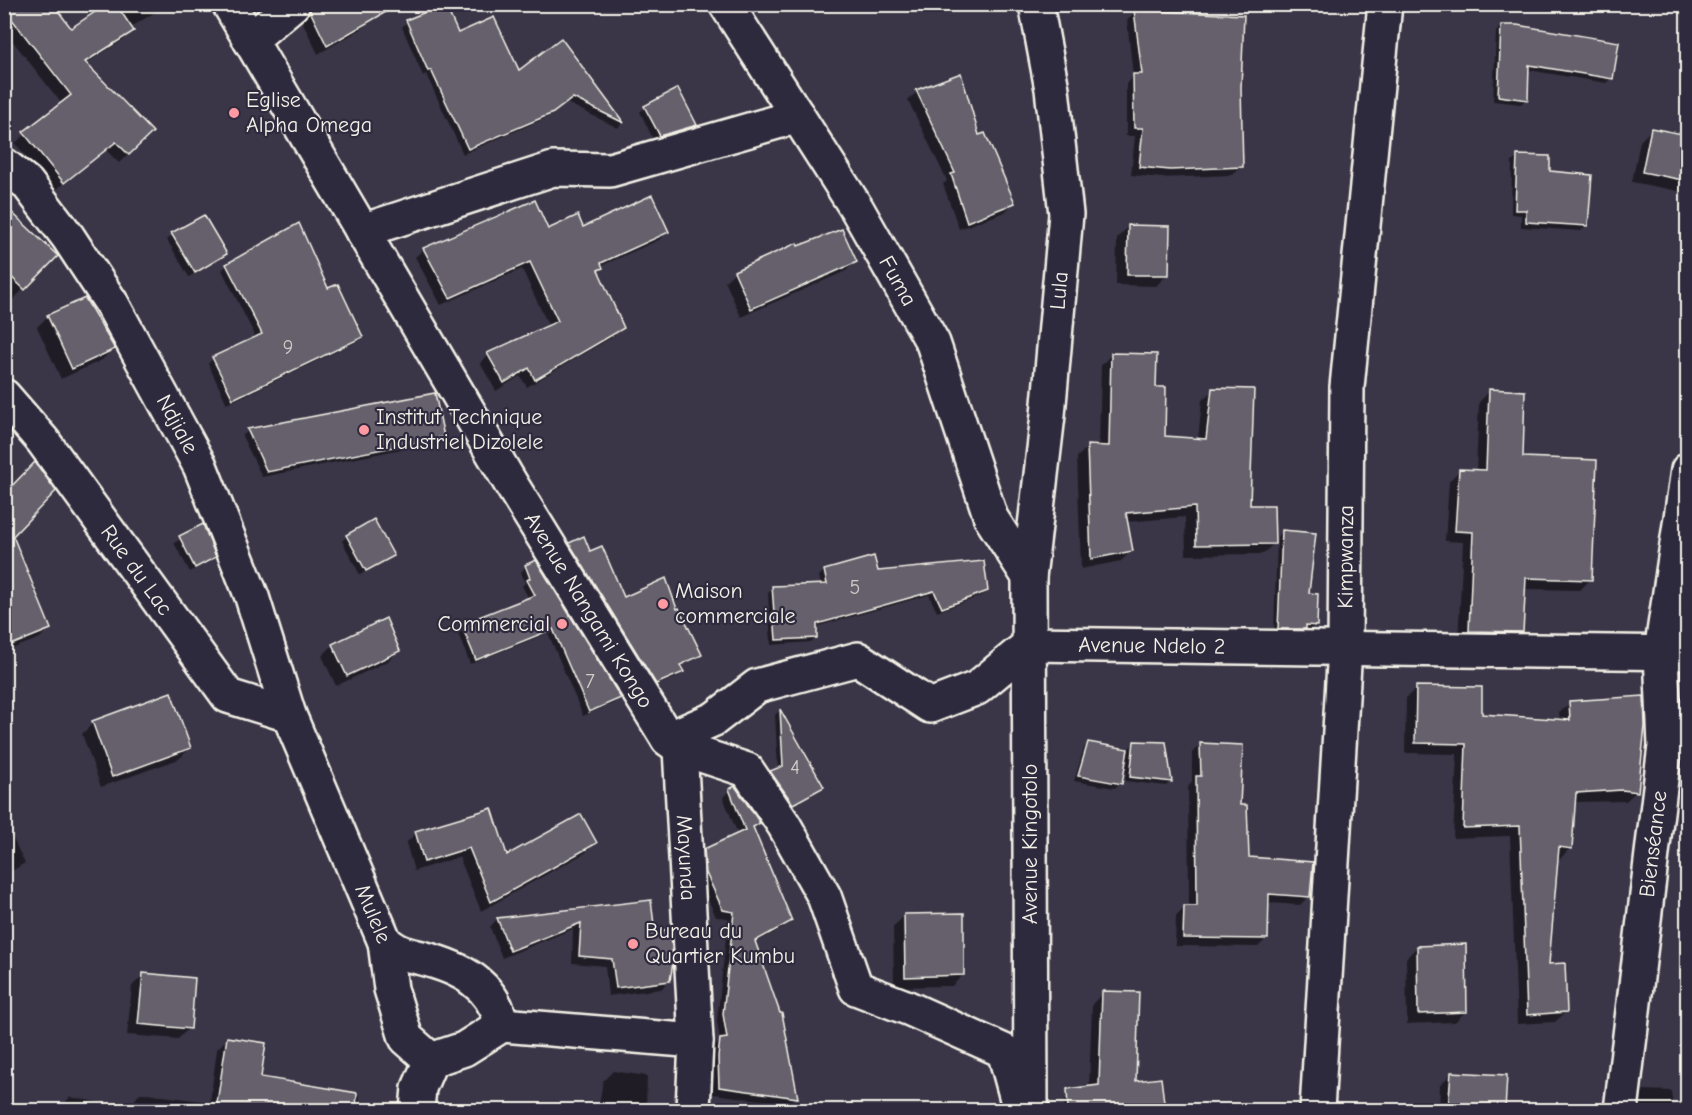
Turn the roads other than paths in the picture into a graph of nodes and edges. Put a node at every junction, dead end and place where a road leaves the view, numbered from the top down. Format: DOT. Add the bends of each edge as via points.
graph roads {
  1 [pos="230,4"];
  2 [pos="293,4"];
  3 [pos="726,4"];
  4 [pos="1036,4"];
  5 [pos="1385,4"];
  6 [pos="250,40"];
  7 [pos="798,116"];
  8 [pos="4,165"];
  9 [pos="362,231"];
  10 [pos="4,396"];
  11 [pos="1688,470"];
  12 [pos="1029,577"];
  13 [pos="1030,644"];
  14 [pos="1345,648"];
  15 [pos="1674,653"];
  16 [pos="289,715"];
  17 [pos="674,744"];
  18 [pos="385,942"];
  19 [pos="502,1025"];
  20 [pos="696,1041"];
  21 [pos="432,1060"];
  22 [pos="417,1110"];
  23 [pos="693,1110"];
  24 [pos="1020,1110"];
  25 [pos="1031,1110"];
  26 [pos="1317,1110"];
  27 [pos="1621,1110"];
  1 -- 6 [label="street, Avenue Nangami Kongo"];
  2 -- 6 [label="street"];
  3 -- 7 [label="street, Fuma"];
  4 -- 12 [label="street, Lula" via="1052,89 1066,214"];
  5 -- 14 [label="street, Kimpwanza" via="1347,387"];
  6 -- 9 [label="street, Avenue Nangami Kongo"];
  7 -- 9 [label="street" via="610,170 553,168"];
  7 -- 12 [label="street, Fuma" via="857,209 933,343 991,518"];
  8 -- 16 [label="street, Ndjiale" via="27,183 112,304 200,466 252,597"];
  9 -- 17 [label="street, Avenue Nangami Kongo" via="511,484"];
  10 -- 16 [label="street, Rue du Lac" via="43,441 228,696"];
  11 -- 15 [label="street, Bienséance"];
  12 -- 13 [label="street, Avenue Kingotolo"];
  13 -- 14 [label="street, Avenue Ndelo 2"];
  13 -- 17 [label="street" via="977,688 930,706 858,659 757,687"];
  13 -- 25 [label="street, Avenue Kingotolo"];
  14 -- 15 [label="street, Avenue Ndelo 2"];
  14 -- 26 [label="street, Kimpwanza"];
  15 -- 27 [label="street, Bienséance"];
  16 -- 18 [label="street, Mulele"];
  17 -- 20 [label="street, Mayunda"];
  17 -- 24 [label="street" via="747,770 824,896 856,988 1004,1051"];
  18 -- 19 [label="street" via="400,954 469,976 486,989 498,1007"];
  18 -- 21 [label="street, Mulele" via="391,989 406,1038"];
  19 -- 20 [label="street"];
  19 -- 21 [label="street" via="464,1049"];
  20 -- 23 [label="street, Mayunda"];
  21 -- 22 [label="street" via="420,1088"];
}
